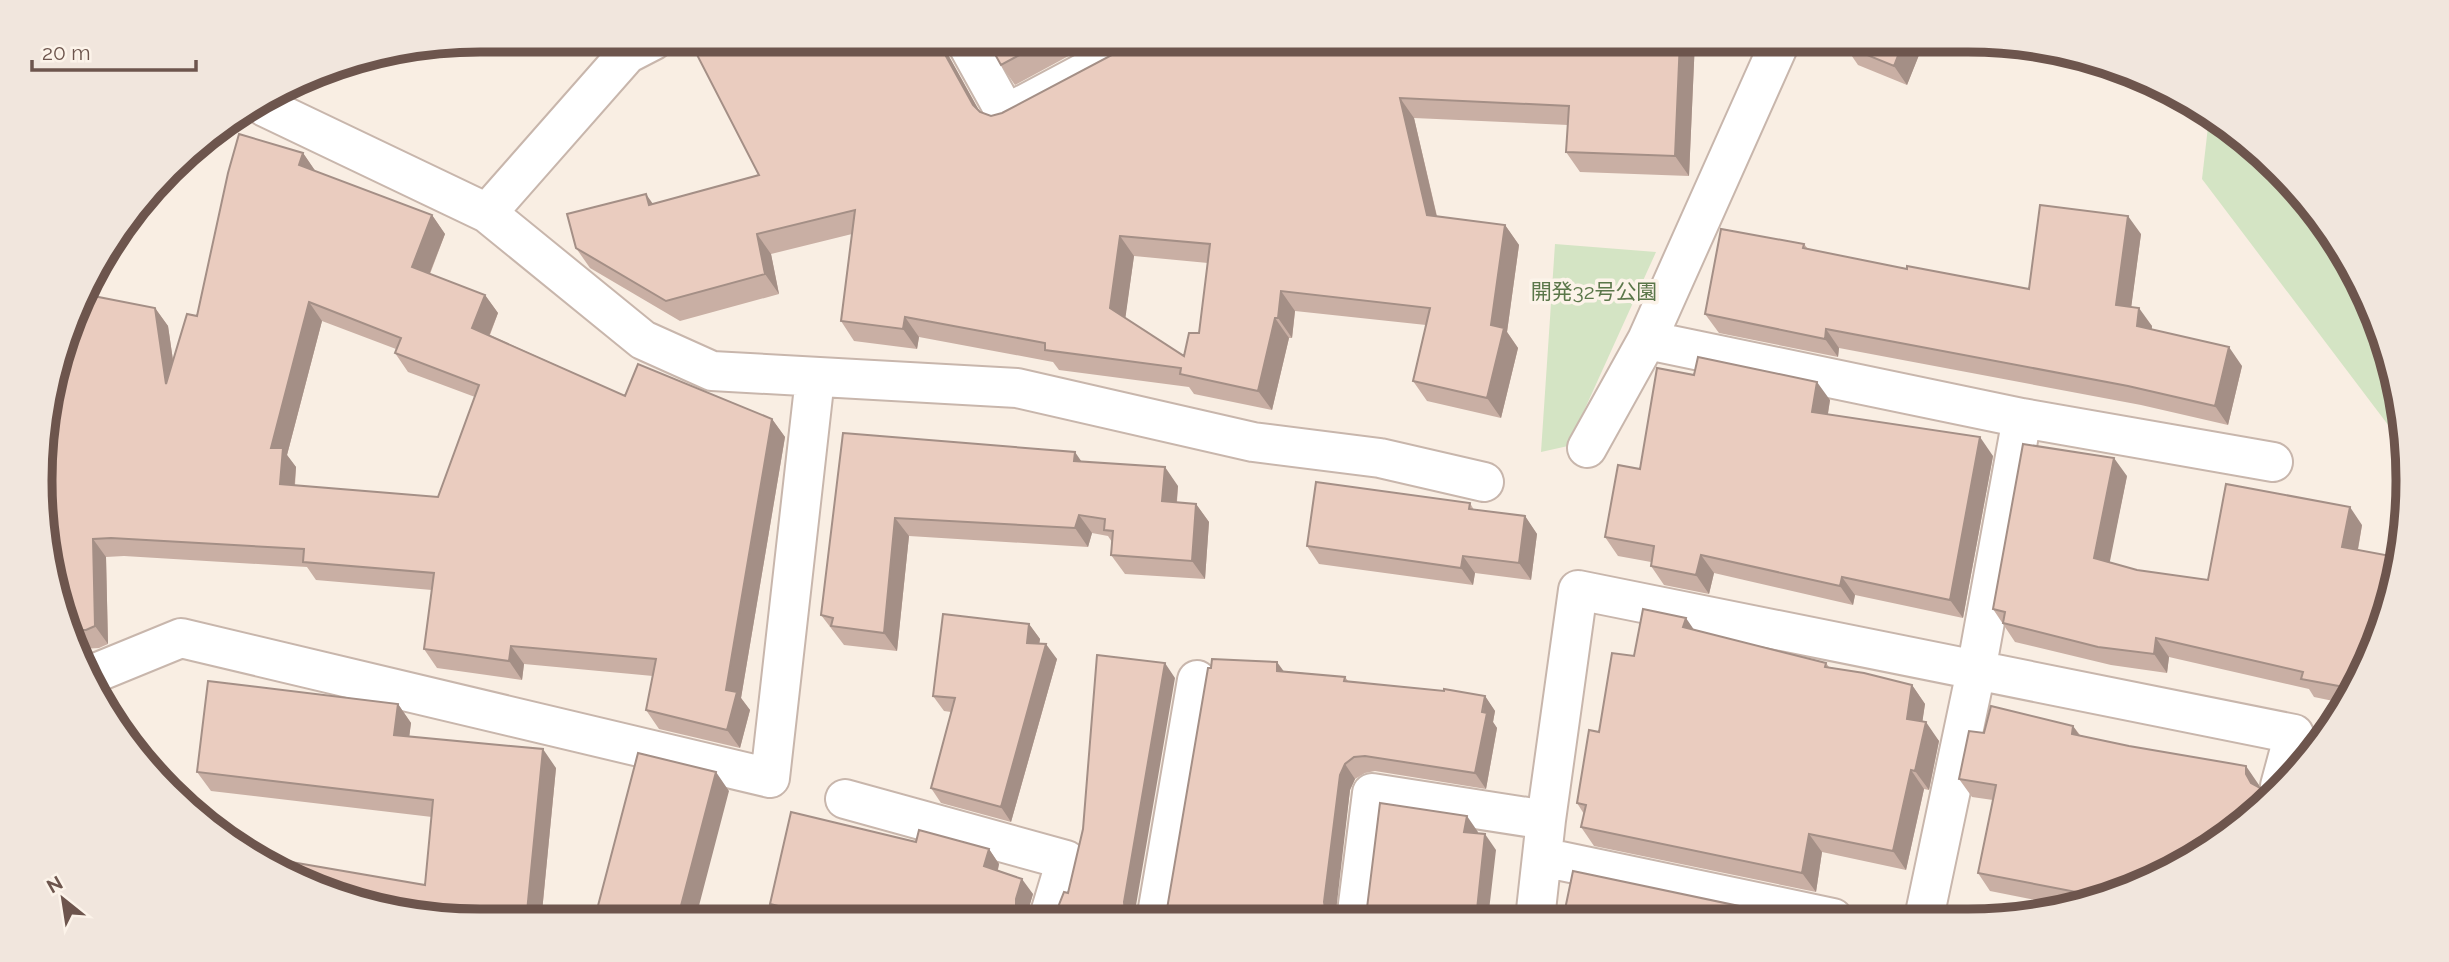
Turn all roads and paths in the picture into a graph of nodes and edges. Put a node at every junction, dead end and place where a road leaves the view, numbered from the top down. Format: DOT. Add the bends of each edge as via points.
graph roads {
  1 [pos="631,52"];
  2 [pos="972,52"];
  3 [pos="1122,52"];
  4 [pos="1776,52"];
  5 [pos="269,109"];
  6 [pos="487,213"];
  7 [pos="1647,340"];
  8 [pos="815,378"];
  9 [pos="2022,418"];
  10 [pos="1587,448"];
  11 [pos="2273,462"];
  12 [pos="1484,482"];
  13 [pos="1976,671"];
  14 [pos="98,672"];
  15 [pos="1197,680"];
  16 [pos="2284,770"];
  17 [pos="845,799"];
  18 [pos="1544,839"];
  19 [pos="1051,909"];
  20 [pos="1158,909"];
  21 [pos="1357,909"];
  22 [pos="1536,909"];
  23 [pos="1800,909"];
  24 [pos="1926,909"];
  1 -- 6 [label="street"];
  2 -- 3 [label="street" via="1006,114"];
  4 -- 7 [label="street"];
  5 -- 6 [label="street"];
  6 -- 8 [label="street" via="643,340 712,372"];
  7 -- 9 [label="street"];
  7 -- 10 [label="street"];
  8 -- 12 [label="street" via="1017,388 1253,442 1380,458"];
  8 -- 14 [label="street" via="770,778 181,638"];
  9 -- 11 [label="street"];
  9 -- 13 [label="street"];
  13 -- 16 [label="street" via="2294,734"];
  13 -- 18 [label="street" via="1578,590"];
  13 -- 24 [label="street"];
  15 -- 20 [label="street"];
  17 -- 19 [label="street" via="1066,860"];
  18 -- 21 [label="street" via="1372,793"];
  18 -- 22 [label="street"];
  18 -- 23 [label="street"];
}
